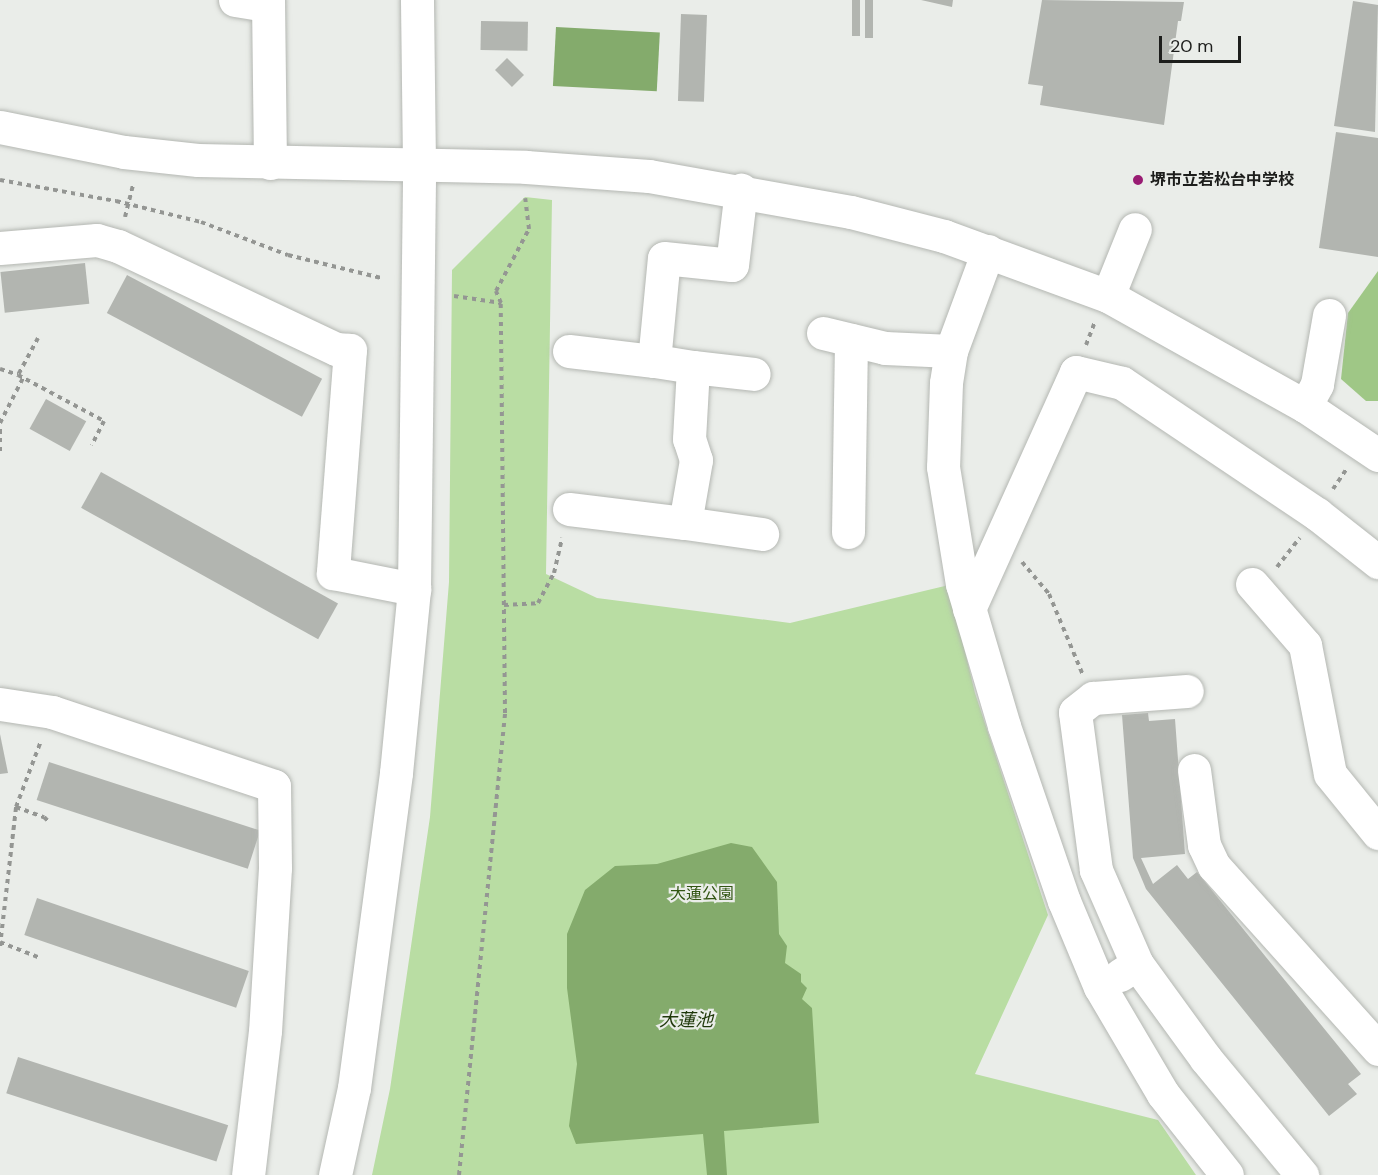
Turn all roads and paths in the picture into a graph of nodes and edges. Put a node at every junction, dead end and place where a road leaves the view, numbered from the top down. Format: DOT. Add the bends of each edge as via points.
graph roads {
  1 [pos="236,0"];
  2 [pos="417,0"];
  3 [pos="268,2"];
  4 [pos="0,127"];
  5 [pos="270,163"];
  6 [pos="419,165"];
  7 [pos="134,177"];
  8 [pos="0,180"];
  9 [pos="741,189"];
  10 [pos="525,193"];
  11 [pos="129,205"];
  12 [pos="1136,229"];
  13 [pos="0,248"];
  14 [pos="987,251"];
  15 [pos="381,278"];
  16 [pos="454,296"];
  17 [pos="1108,296"];
  18 [pos="501,303"];
  19 [pos="1329,315"];
  20 [pos="38,338"];
  21 [pos="569,351"];
  22 [pos="951,351"];
  23 [pos="654,362"];
  24 [pos="693,367"];
  25 [pos="0,369"];
  26 [pos="754,374"];
  27 [pos="18,375"];
  28 [pos="23,378"];
  29 [pos="1305,406"];
  30 [pos="0,423"];
  31 [pos="0,429"];
  32 [pos="92,445"];
  33 [pos="0,456"];
  34 [pos="1364,459"];
  35 [pos="1335,486"];
  36 [pos="569,509"];
  37 [pos="686,523"];
  38 [pos="848,532"];
  39 [pos="762,534"];
  40 [pos="998,546"];
  41 [pos="1378,562"];
  42 [pos="1252,584"];
  43 [pos="414,590"];
  44 [pos="504,605"];
  45 [pos="969,609"];
  46 [pos="1187,691"];
  47 [pos="1093,698"];
  48 [pos="0,704"];
  49 [pos="52,712"];
  50 [pos="1194,770"];
  51 [pos="16,807"];
  52 [pos="50,823"];
  53 [pos="1378,833"];
  54 [pos="0,944"];
  55 [pos="40,958"];
  56 [pos="1137,964"];
  57 [pos="1101,987"];
  58 [pos="1378,1049"];
  59 [pos="248,1175"];
  60 [pos="335,1175"];
  61 [pos="459,1175"];
  62 [pos="1227,1175"];
  63 [pos="1302,1175"];
  1 -- 3 [label="street"];
  2 -- 6 [label="street"];
  3 -- 5 [label="street"];
  4 -- 5 [label="street" via="124,152"];
  5 -- 6 [label="street"];
  6 -- 9 [label="street" via="526,167 649,176"];
  6 -- 43 [label="street"];
  7 -- 11 [label="path"];
  8 -- 11 [label="path"];
  9 -- 14 [label="street" via="851,212"];
  9 -- 23 [label="street" via="732,266 664,258"];
  10 -- 18 [label="path" via="529,229 496,291"];
  11 -- 15 [label="path" via="201,222 288,255"];
  12 -- 17 [label="street"];
  13 -- 43 [label="street" via="97,240 118,246 336,350 350,350 333,573"];
  14 -- 17 [label="street"];
  14 -- 22 [label="street"];
  16 -- 18 [label="path"];
  17 -- 29 [label="street"];
  18 -- 44 [label="path"];
  19 -- 29 [label="street" via="1317,384"];
  20 -- 27 [label="path"];
  21 -- 23 [label="street"];
  22 -- 38 [label="street" via="885,348 837,336"];
  22 -- 45 [label="street" via="943,467"];
  23 -- 24 [label="street"];
  24 -- 26 [label="street"];
  24 -- 37 [label="street" via="689,439 696,460"];
  25 -- 27 [label="path"];
  27 -- 28 [label="path"];
  28 -- 30 [label="path"];
  28 -- 32 [label="path" via="104,421"];
  29 -- 34 [label="street"];
  31 -- 33 [label="path"];
  34 -- 35 [label="path"];
  36 -- 37 [label="street"];
  36 -- 44 [label="path" via="554,573 538,603"];
  37 -- 39 [label="street"];
  40 -- 41 [label="street" via="1076,372 1122,383 1317,514"];
  40 -- 45 [label="street"];
  40 -- 47 [label="path" via="1020,561 1049,594"];
  42 -- 53 [label="street" via="1305,645 1330,774"];
  43 -- 60 [label="street" via="396,773 358,1053"];
  44 -- 61 [label="path" via="505,713"];
  45 -- 57 [label="street" via="1007,737 1064,901"];
  46 -- 47 [label="street"];
  47 -- 56 [label="street" via="1075,712 1096,870"];
  48 -- 49 [label="street"];
  49 -- 51 [label="path"];
  49 -- 59 [label="street" via="274,786 275,868 266,1031"];
  50 -- 58 [label="street" via="1204,845 1214,866"];
  51 -- 52 [label="path"];
  51 -- 54 [label="path"];
  54 -- 55 [label="path"];
  56 -- 57 [label="street"];
  56 -- 63 [label="street" via="1206,1059"];
  57 -- 62 [label="street" via="1163,1094"];
}
